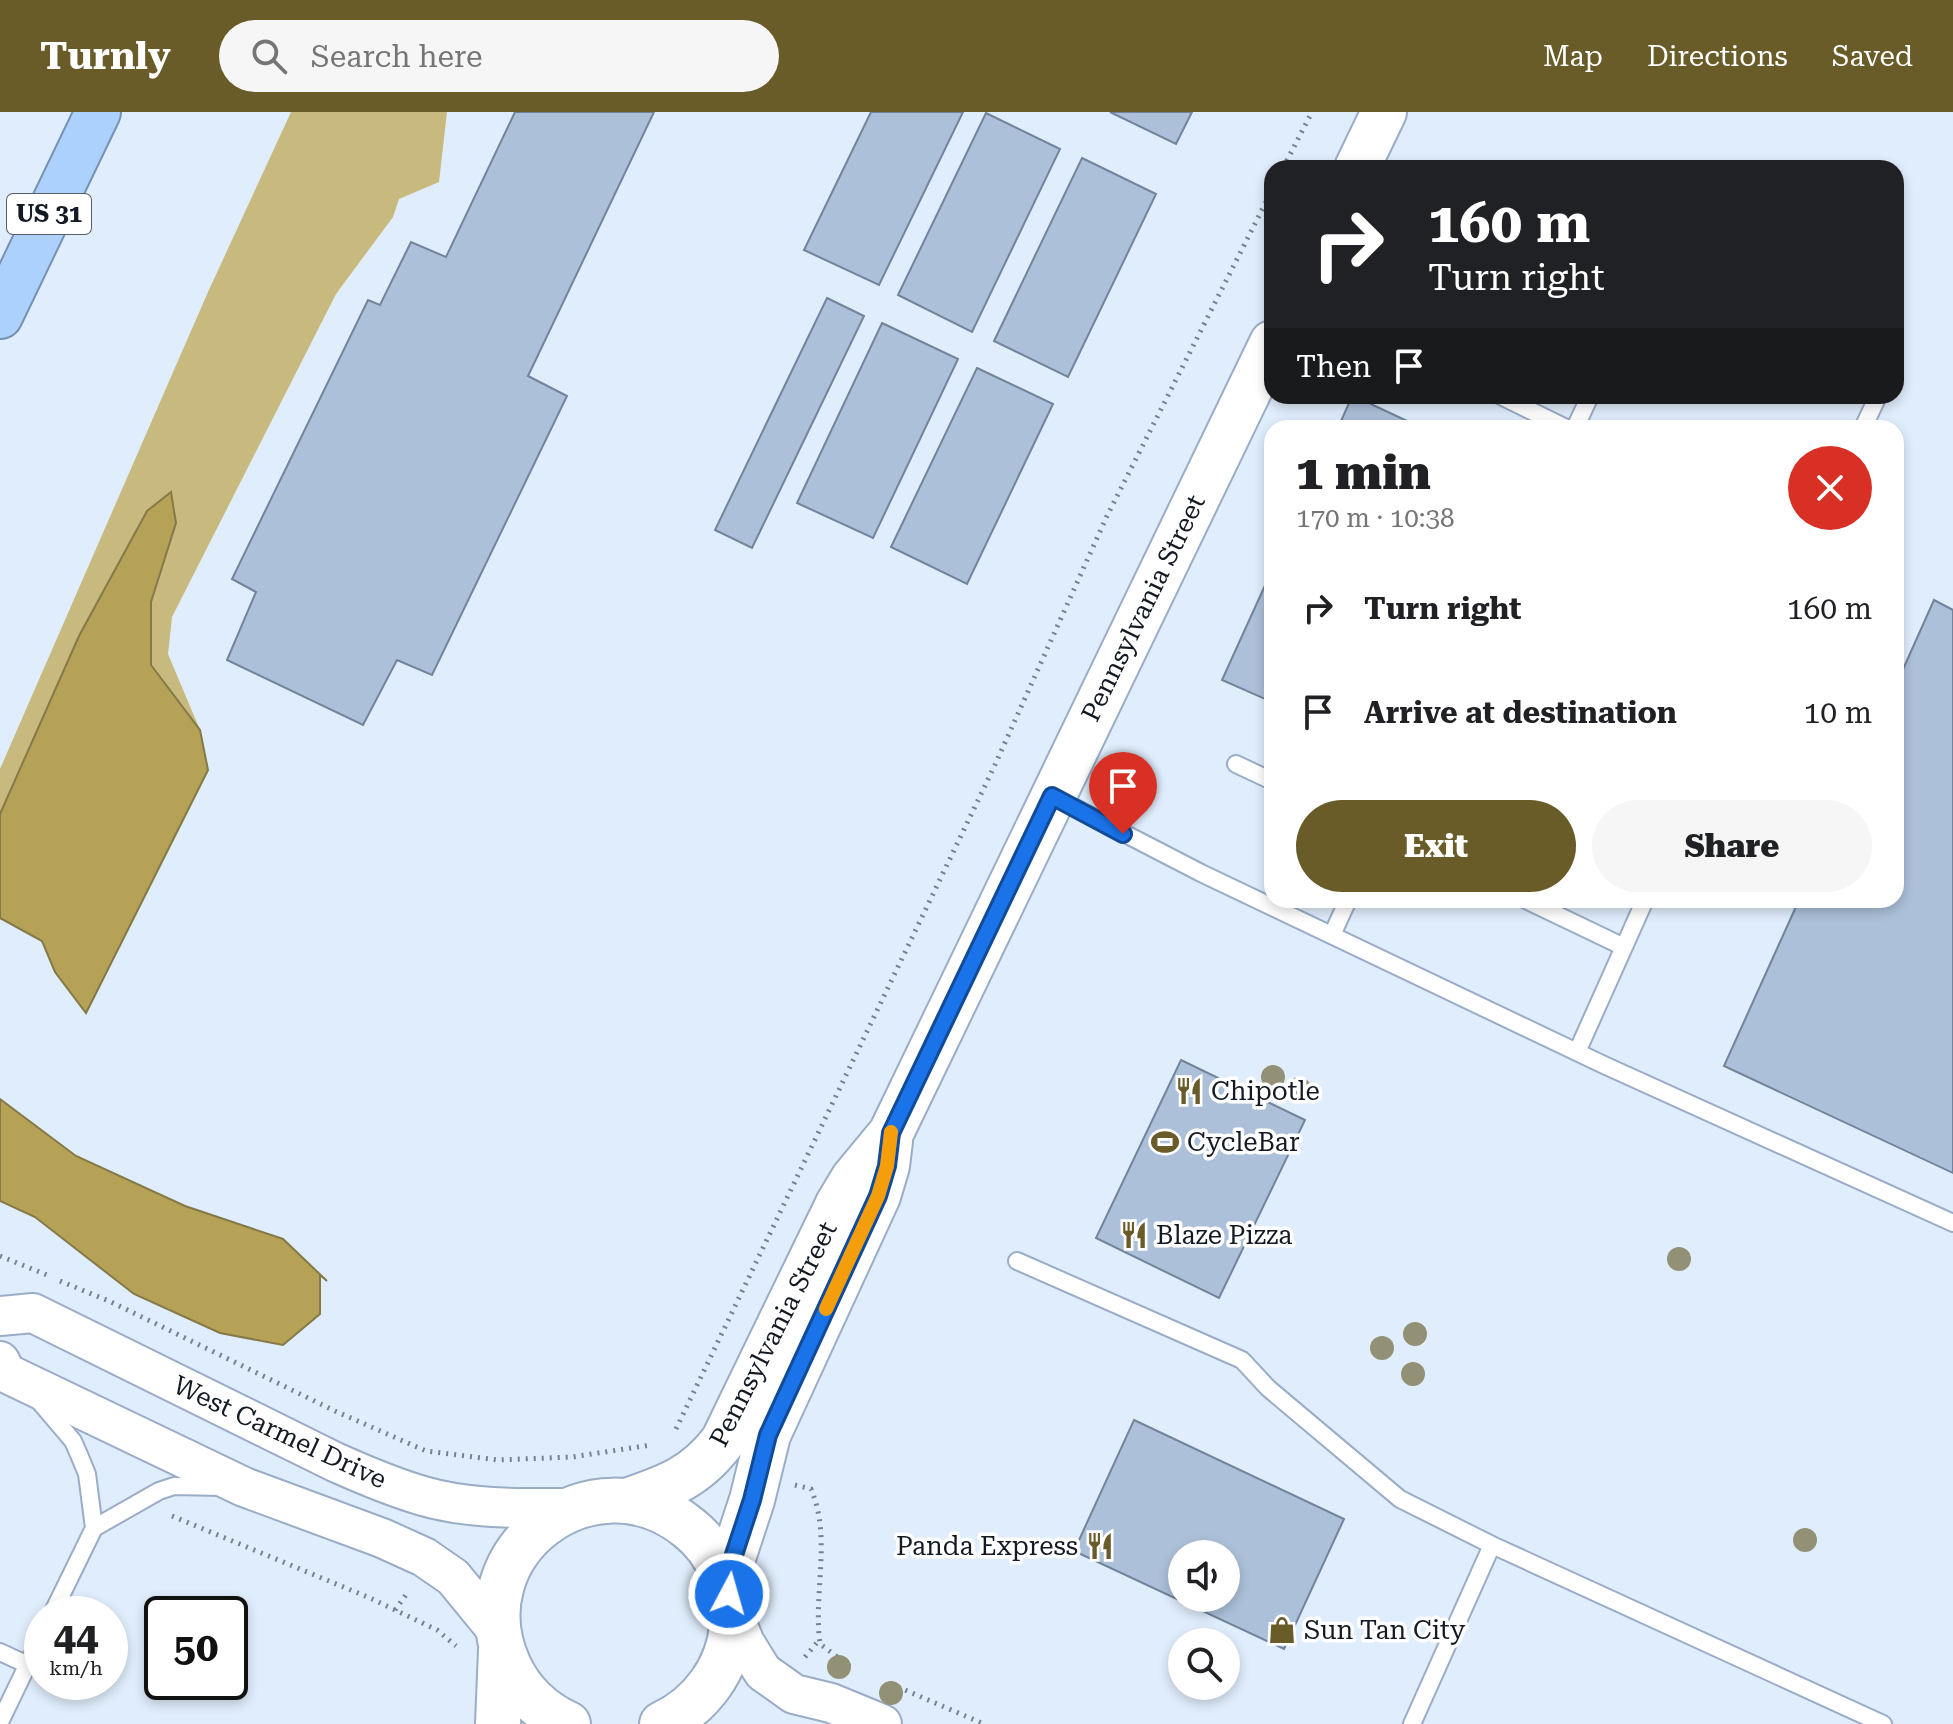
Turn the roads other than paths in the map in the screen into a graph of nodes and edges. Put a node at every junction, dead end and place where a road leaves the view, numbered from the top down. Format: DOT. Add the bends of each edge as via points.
graph roads {
  1 [pos="98,112"];
  2 [pos="1384,112"];
  3 [pos="1361,160"];
  4 [pos="0,316"];
  5 [pos="1264,359"];
  6 [pos="1517,404"];
  7 [pos="1550,420"];
  8 [pos="1236,764"];
  9 [pos="1264,777"];
  10 [pos="1052,796"];
  11 [pos="1264,903"];
  12 [pos="1275,908"];
  13 [pos="1344,908"];
  14 [pos="1543,908"];
  15 [pos="1641,908"];
  16 [pos="1332,935"];
  17 [pos="1624,947"];
  18 [pos="1577,1052"];
  19 [pos="891,1133"];
  20 [pos="1953,1223"];
  21 [pos="1017,1261"];
  22 [pos="0,1316"];
  23 [pos="12,1371"];
  24 [pos="244,1487"];
  25 [pos="627,1501"];
  26 [pos="572,1508"];
  27 [pos="94,1528"];
  28 [pos="1492,1545"];
  29 [pos="728,1594"];
  30 [pos="61,1596"];
  31 [pos="500,1641"];
  32 [pos="0,1652"];
  33 [pos="24,1663"];
  34 [pos="24,1673"];
  35 [pos="0,1722"];
  36 [pos="498,1724"];
  37 [pos="568,1724"];
  38 [pos="662,1724"];
  39 [pos="882,1724"];
  40 [pos="1412,1724"];
  41 [pos="1883,1724"];
  1 -- 4 [label="highway, US 31"];
  2 -- 3 [label="main road"];
  5 -- 10 [label="main road, Pennsylvania Street"];
  6 -- 7 [label="lane"];
  8 -- 9 [label="lane"];
  10 -- 11 [label="lane"];
  10 -- 19 [label="main road, Pennsylvania Street"];
  12 -- 16 [label="lane"];
  13 -- 16 [label="lane"];
  14 -- 17 [label="lane"];
  15 -- 17 [label="lane"];
  16 -- 18 [label="lane"];
  17 -- 18 [label="lane"];
  18 -- 20 [label="lane"];
  19 -- 25 [label="main road, Pennsylvania Street" via="838,1204 713,1455 674,1485"];
  19 -- 29 [label="main road, Pennsylvania Street" via="878,1196 768,1435"];
  21 -- 28 [label="lane" via="1242,1360 1400,1499"];
  22 -- 26 [label="street, West Carmel Drive" via="33,1313 335,1462 424,1497 506,1508"];
  23 -- 24 [label="street"];
  23 -- 27 [label="lane" via="76,1449 87,1474"];
  24 -- 27 [label="lane" via="174,1486"];
  24 -- 31 [label="street" via="424,1557 453,1577"];
  25 -- 26 [label="main road"];
  25 -- 29 [label="main road" via="669,1514 693,1531 712,1553"];
  26 -- 31 [label="main road" via="536,1530 517,1552 500,1591"];
  27 -- 30 [label="lane"];
  28 -- 40 [label="lane"];
  28 -- 41 [label="lane"];
  29 -- 38 [label="main road, Pennsylvania Street" via="730,1640 719,1670 691,1706"];
  29 -- 39 [label="street" via="745,1643 763,1672 794,1694"];
  31 -- 36 [label="main road"];
  31 -- 37 [label="main road" via="513,1675 530,1698"];
  32 -- 33 [label="lane"];
  34 -- 35 [label="lane"];
}
